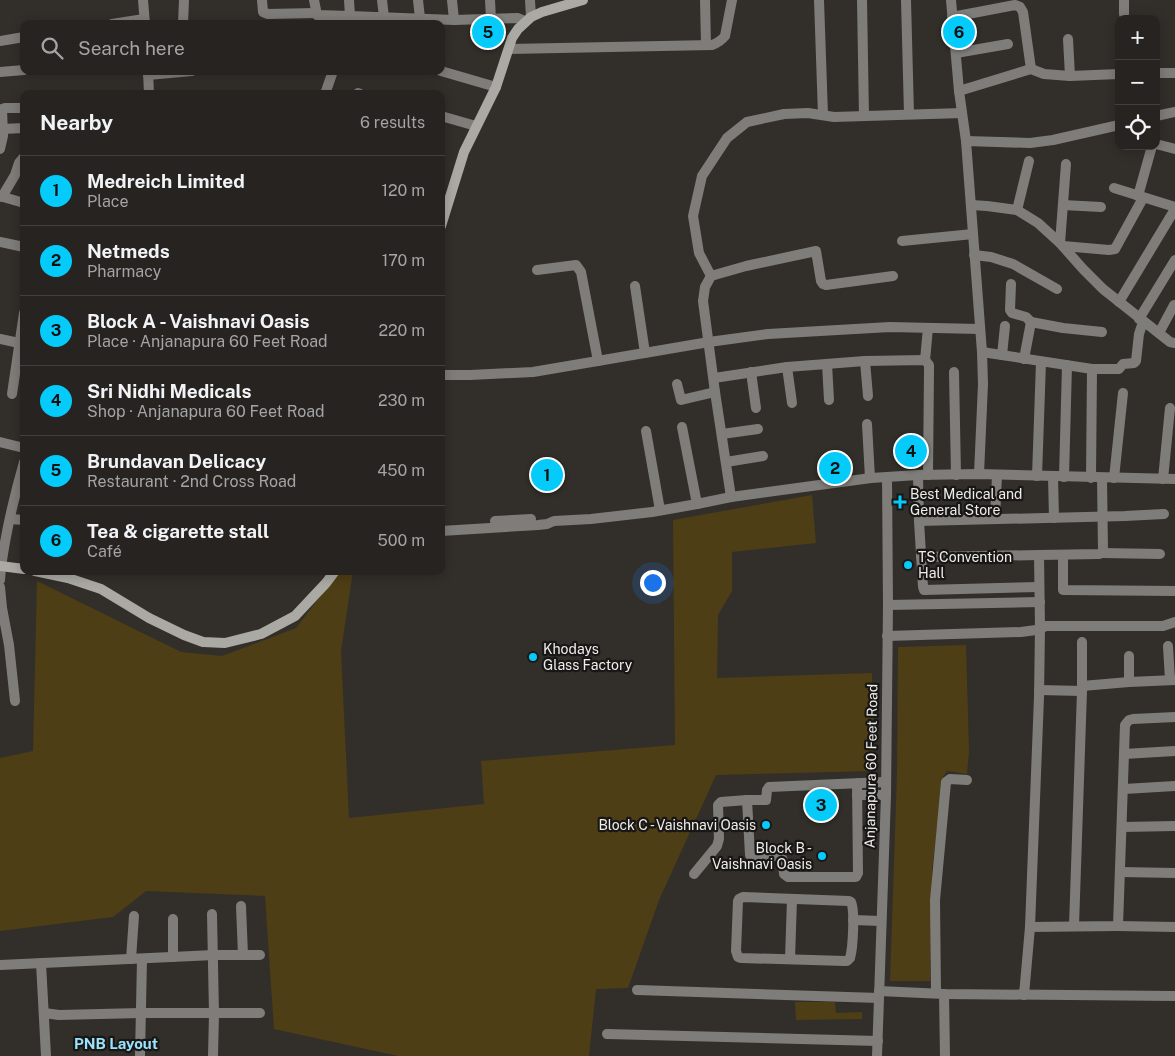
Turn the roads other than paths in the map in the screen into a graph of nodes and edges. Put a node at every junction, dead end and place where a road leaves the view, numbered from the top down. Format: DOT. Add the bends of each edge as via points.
graph roads {
  1 [pos="143,0"];
  2 [pos="184,0"];
  3 [pos="262,0"];
  4 [pos="314,0"];
  5 [pos="349,0"];
  6 [pos="382,0"];
  7 [pos="418,0"];
  8 [pos="452,0"];
  9 [pos="490,0"];
  10 [pos="530,0"];
  11 [pos="583,0"];
  12 [pos="705,0"];
  13 [pos="732,0"];
  14 [pos="819,0"];
  15 [pos="862,0"];
  16 [pos="906,0"];
  17 [pos="951,0"];
  18 [pos="1124,0"];
  19 [pos="316,14"];
  20 [pos="1124,14"];
  21 [pos="384,17"];
  22 [pos="952,17"];
  23 [pos="420,18"];
  24 [pos="491,18"];
  25 [pos="528,19"];
  26 [pos="144,20"];
  27 [pos="183,20"];
  28 [pos="349,20"];
  29 [pos="454,20"];
  30 [pos="20,38"];
  31 [pos="1068,39"];
  32 [pos="0,41"];
  33 [pos="1008,44"];
  34 [pos="706,45"];
  35 [pos="508,49"];
  36 [pos="956,53"];
  37 [pos="1031,69"];
  38 [pos="20,70"];
  39 [pos="0,72"];
  40 [pos="445,72"];
  41 [pos="1175,72"];
  42 [pos="1160,73"];
  43 [pos="1115,74"];
  44 [pos="148,75"];
  45 [pos="332,75"];
  46 [pos="1070,76"];
  47 [pos="496,87"];
  48 [pos="149,90"];
  49 [pos="326,90"];
  50 [pos="960,92"];
  51 [pos="20,108"];
  52 [pos="1175,112"];
  53 [pos="962,113"];
  54 [pos="1,114"];
  55 [pos="909,114"];
  56 [pos="823,115"];
  57 [pos="1160,115"];
  58 [pos="864,116"];
  59 [pos="445,117"];
  60 [pos="476,126"];
  61 [pos="1115,126"];
  62 [pos="20,128"];
  63 [pos="3,129"];
  64 [pos="966,141"];
  65 [pos="1160,145"];
  66 [pos="0,149"];
  67 [pos="1175,149"];
  68 [pos="1151,150"];
  69 [pos="1028,161"];
  70 [pos="20,162"];
  71 [pos="1066,164"];
  72 [pos="1114,188"];
  73 [pos="1,196"];
  74 [pos="446,197"];
  75 [pos="1141,197"];
  76 [pos="20,202"];
  77 [pos="971,205"];
  78 [pos="1063,205"];
  79 [pos="1101,207"];
  80 [pos="1175,208"];
  81 [pos="1017,210"];
  82 [pos="973,234"];
  83 [pos="902,241"];
  84 [pos="0,242"];
  85 [pos="1061,244"];
  86 [pos="20,246"];
  87 [pos="974,255"];
  88 [pos="1175,260"];
  89 [pos="537,270"];
  90 [pos="710,276"];
  91 [pos="892,276"];
  92 [pos="1011,284"];
  93 [pos="635,286"];
  94 [pos="1057,289"];
  95 [pos="1119,302"];
  96 [pos="1174,305"];
  97 [pos="1141,320"];
  98 [pos="1031,322"];
  99 [pos="1005,326"];
  100 [pos="928,328"];
  101 [pos="979,329"];
  102 [pos="1102,332"];
  103 [pos="1158,333"];
  104 [pos="20,336"];
  105 [pos="0,339"];
  106 [pos="19,342"];
  107 [pos="709,342"];
  108 [pos="1175,343"];
  109 [pos="982,352"];
  110 [pos="645,353"];
  111 [pos="1002,355"];
  112 [pos="1024,359"];
  113 [pos="925,360"];
  114 [pos="598,361"];
  115 [pos="866,361"];
  116 [pos="1041,362"];
  117 [pos="827,364"];
  118 [pos="1067,365"];
  119 [pos="787,367"];
  120 [pos="1092,369"];
  121 [pos="751,372"];
  122 [pos="954,372"];
  123 [pos="445,375"];
  124 [pos="714,378"];
  125 [pos="678,384"];
  126 [pos="715,392"];
  127 [pos="1123,393"];
  128 [pos="12,394"];
  129 [pos="868,396"];
  130 [pos="829,400"];
  131 [pos="792,403"];
  132 [pos="756,408"];
  133 [pos="1170,408"];
  134 [pos="867,424"];
  135 [pos="682,427"];
  136 [pos="758,429"];
  137 [pos="646,431"];
  138 [pos="722,434"];
  139 [pos="0,442"];
  140 [pos="20,447"];
  141 [pos="763,456"];
  142 [pos="726,462"];
  143 [pos="979,474"];
  144 [pos="923,475"];
  145 [pos="956,475"];
  146 [pos="997,475"];
  147 [pos="20,476"];
  148 [pos="1037,476"];
  149 [pos="1053,476"];
  150 [pos="887,477"];
  151 [pos="1064,477"];
  152 [pos="870,478"];
  153 [pos="1091,478"];
  154 [pos="1102,478"];
  155 [pos="1114,478"];
  156 [pos="1163,479"];
  157 [pos="1175,479"];
  158 [pos="731,497"];
  159 [pos="697,504"];
  160 [pos="660,510"];
  161 [pos="1164,514"];
  162 [pos="1103,516"];
  163 [pos="1054,518"];
  164 [pos="10,519"];
  165 [pos="994,519"];
  166 [pos="20,520"];
  167 [pos="554,521"];
  168 [pos="919,521"];
  169 [pos="445,524"];
  170 [pos="445,531"];
  171 [pos="2,540"];
  172 [pos="1102,553"];
  173 [pos="1160,554"];
  174 [pos="1039,555"];
  175 [pos="1063,555"];
  176 [pos="921,556"];
  177 [pos="1,566"];
  178 [pos="20,568"];
  179 [pos="54,575"];
  180 [pos="332,575"];
  181 [pos="0,580"];
  182 [pos="0,587"];
  183 [pos="1039,587"];
  184 [pos="1175,591"];
  185 [pos="1040,602"];
  186 [pos="888,605"];
  187 [pos="1175,622"];
  188 [pos="1040,628"];
  189 [pos="887,636"];
  190 [pos="1082,642"];
  191 [pos="1168,646"];
  192 [pos="1130,656"];
  193 [pos="1173,680"];
  194 [pos="1129,682"];
  195 [pos="1082,688"];
  196 [pos="1039,690"];
  197 [pos="14,701"];
  198 [pos="1175,717"];
  199 [pos="1175,751"];
  200 [pos="1124,754"];
  201 [pos="967,780"];
  202 [pos="885,782"];
  203 [pos="858,783"];
  204 [pos="1175,786"];
  205 [pos="1124,789"];
  206 [pos="858,795"];
  207 [pos="886,795"];
  208 [pos="747,800"];
  209 [pos="1175,826"];
  210 [pos="1122,827"];
  211 [pos="1120,872"];
  212 [pos="1175,873"];
  213 [pos="694,874"];
  214 [pos="792,899"];
  215 [pos="241,906"];
  216 [pos="212,914"];
  217 [pos="134,916"];
  218 [pos="173,919"];
  219 [pos="853,920"];
  220 [pos="881,921"];
  221 [pos="1074,926"];
  222 [pos="1118,926"];
  223 [pos="1030,927"];
  224 [pos="1175,927"];
  225 [pos="214,955"];
  226 [pos="243,955"];
  227 [pos="260,955"];
  228 [pos="173,957"];
  229 [pos="137,959"];
  230 [pos="790,959"];
  231 [pos="41,963"];
  232 [pos="0,965"];
  233 [pos="637,990"];
  234 [pos="940,993"];
  235 [pos="879,994"];
  236 [pos="1024,995"];
  237 [pos="1175,996"];
  238 [pos="44,1013"];
  239 [pos="141,1013"];
  240 [pos="260,1013"];
  241 [pos="214,1014"];
  242 [pos="607,1034"];
  243 [pos="878,1041"];
  244 [pos="46,1056"];
  245 [pos="140,1056"];
  246 [pos="213,1056"];
  247 [pos="877,1056"];
  248 [pos="945,1056"];
  1 -- 26 [label="street"];
  2 -- 27 [label="street"];
  3 -- 19 [label="street" via="263,12 268,14"];
  4 -- 19 [label="street"];
  5 -- 28 [label="street"];
  6 -- 21 [label="street"];
  7 -- 23 [label="street"];
  8 -- 29 [label="street"];
  9 -- 24 [label="street"];
  10 -- 25 [label="street"];
  11 -- 25 [label="main road"];
  12 -- 34 [label="street"];
  13 -- 34 [label="street" via="725,36 717,43"];
  14 -- 56 [label="street"];
  15 -- 58 [label="street"];
  16 -- 55 [label="street"];
  17 -- 22 [label="street"];
  18 -- 20 [label="street"];
  19 -- 28 [label="street"];
  21 -- 23 [label="street"];
  21 -- 28 [label="street"];
  22 -- 36 [label="street"];
  22 -- 37 [label="street" via="1015,5 1020,7"];
  23 -- 29 [label="street"];
  24 -- 25 [label="street"];
  24 -- 29 [label="street"];
  25 -- 35 [label="main road" via="518,29"];
  30 -- 32 [label="street"];
  31 -- 46 [label="street"];
  33 -- 36 [label="street"];
  34 -- 35 [label="street"];
  35 -- 47 [label="main road"];
  36 -- 50 [label="street"];
  37 -- 46 [label="street" via="1044,74"];
  37 -- 50 [label="street"];
  38 -- 39 [label="street"];
  40 -- 47 [label="street"];
  41 -- 42 [label="street"];
  43 -- 46 [label="street"];
  44 -- 48 [label="street"];
  45 -- 49 [label="street"];
  47 -- 60 [label="main road"];
  50 -- 53 [label="street"];
  51 -- 54 [label="street" via="3,108"];
  52 -- 57 [label="street"];
  53 -- 55 [label="street"];
  53 -- 64 [label="street"];
  54 -- 63 [label="street"];
  55 -- 58 [label="street"];
  56 -- 58 [label="street"];
  56 -- 90 [label="street" via="784,114 747,122 727,138 702,176 693,216 699,253"];
  59 -- 60 [label="street"];
  60 -- 74 [label="main road"];
  61 -- 64 [label="street" via="1030,143"];
  62 -- 63 [label="street"];
  63 -- 66 [label="street"];
  64 -- 77 [label="street"];
  65 -- 67 [label="street"];
  68 -- 75 [label="street"];
  69 -- 81 [label="street"];
  70 -- 73 [label="street" via="16,175"];
  71 -- 78 [label="street"];
  72 -- 75 [label="street"];
  73 -- 76 [label="street"];
  75 -- 80 [label="street"];
  75 -- 85 [label="street" via="1115,249"];
  77 -- 81 [label="street"];
  77 -- 82 [label="street"];
  78 -- 79 [label="street"];
  78 -- 85 [label="street"];
  80 -- 95 [label="street"];
  81 -- 85 [label="street" via="1038,223"];
  82 -- 83 [label="street"];
  82 -- 87 [label="street"];
  84 -- 86 [label="street"];
  85 -- 95 [label="street" via="1082,269"];
  87 -- 94 [label="street" via="1012,264"];
  87 -- 101 [label="street"];
  88 -- 97 [label="street"];
  89 -- 114 [label="street" via="576,265 581,272"];
  90 -- 91 [label="street" via="816,251 821,281 826,285"];
  90 -- 107 [label="street" via="703,301"];
  92 -- 98 [label="street" via="1010,310"];
  93 -- 110 [label="street"];
  95 -- 97 [label="street"];
  96 -- 103 [label="street"];
  97 -- 103 [label="street"];
  97 -- 120 [label="street" via="1134,363 1123,364 1119,369"];
  98 -- 102 [label="street"];
  98 -- 112 [label="street"];
  99 -- 111 [label="street"];
  100 -- 101 [label="street"];
  100 -- 107 [label="street" via="890,326 768,334"];
  100 -- 113 [label="street"];
  101 -- 109 [label="street"];
  103 -- 108 [label="street"];
  104 -- 106 [label="street"];
  105 -- 106 [label="street"];
  106 -- 128 [label="street"];
  107 -- 110 [label="street"];
  107 -- 124 [label="street"];
  109 -- 111 [label="street"];
  109 -- 143 [label="street"];
  110 -- 114 [label="street"];
  111 -- 112 [label="street"];
  112 -- 116 [label="street"];
  113 -- 115 [label="street"];
  113 -- 144 [label="street" via="929,369"];
  114 -- 123 [label="street" via="533,372"];
  115 -- 117 [label="street"];
  115 -- 129 [label="street"];
  116 -- 118 [label="street"];
  116 -- 148 [label="street"];
  117 -- 119 [label="street"];
  117 -- 130 [label="street"];
  118 -- 120 [label="street"];
  118 -- 151 [label="street"];
  119 -- 121 [label="street"];
  119 -- 131 [label="street"];
  120 -- 153 [label="street"];
  121 -- 124 [label="street"];
  121 -- 132 [label="street"];
  122 -- 145 [label="street"];
  124 -- 126 [label="street"];
  125 -- 126 [label="street" via="681,400"];
  126 -- 138 [label="street"];
  127 -- 155 [label="street"];
  133 -- 156 [label="street"];
  134 -- 152 [label="street"];
  135 -- 159 [label="street"];
  136 -- 138 [label="street"];
  137 -- 160 [label="street"];
  138 -- 142 [label="street"];
  139 -- 140 [label="street"];
  141 -- 142 [label="street"];
  142 -- 158 [label="street"];
  143 -- 145 [label="street"];
  143 -- 146 [label="street"];
  144 -- 145 [label="street"];
  144 -- 150 [label="street"];
  144 -- 168 [label="street"];
  146 -- 148 [label="street"];
  146 -- 165 [label="street"];
  147 -- 164 [label="street"];
  148 -- 149 [label="street"];
  149 -- 151 [label="street"];
  149 -- 163 [label="street"];
  150 -- 152 [label="street"];
  150 -- 186 [label="street, Anjanapura 60 Feet Road"];
  151 -- 153 [label="street"];
  152 -- 158 [label="street"];
  153 -- 154 [label="street"];
  154 -- 155 [label="street"];
  154 -- 162 [label="street"];
  155 -- 156 [label="street"];
  156 -- 157 [label="street"];
  158 -- 159 [label="street"];
  159 -- 160 [label="street"];
  160 -- 167 [label="street"];
  161 -- 162 [label="street"];
  162 -- 163 [label="street"];
  162 -- 172 [label="street"];
  163 -- 165 [label="street"];
  164 -- 166 [label="street"];
  164 -- 171 [label="street"];
  165 -- 168 [label="street"];
  167 -- 169 [label="street" via="547,518"];
  167 -- 170 [label="street" via="538,525"];
  168 -- 176 [label="street"];
  171 -- 177 [label="street"];
  172 -- 173 [label="street"];
  172 -- 175 [label="street"];
  174 -- 175 [label="street"];
  174 -- 176 [label="street"];
  174 -- 183 [label="street"];
  175 -- 184 [label="street" via="1063,590"];
  176 -- 183 [label="street" via="924,590"];
  177 -- 178 [label="main road"];
  177 -- 181 [label="street"];
  179 -- 180 [label="main road" via="101,589 184,635 203,642 225,643 261,634 295,616"];
  182 -- 197 [label="street"];
  183 -- 185 [label="street"];
  185 -- 186 [label="street"];
  185 -- 188 [label="street"];
  186 -- 189 [label="street, Anjanapura 60 Feet Road"];
  187 -- 188 [label="street" via="1163,626"];
  188 -- 189 [label="street" via="1021,632"];
  188 -- 196 [label="street"];
  189 -- 202 [label="street, Anjanapura 60 Feet Road"];
  190 -- 195 [label="street"];
  191 -- 193 [label="street"];
  192 -- 194 [label="street"];
  193 -- 194 [label="street"];
  194 -- 195 [label="street"];
  195 -- 196 [label="street"];
  195 -- 221 [label="street"];
  196 -- 223 [label="street"];
  198 -- 200 [label="street" via="1129,720 1125,726"];
  199 -- 200 [label="street"];
  200 -- 205 [label="street"];
  201 -- 234 [label="street" via="950,779 946,782 935,900"];
  202 -- 203 [label="street"];
  202 -- 207 [label="street, Anjanapura 60 Feet Road"];
  203 -- 206 [label="street"];
  203 -- 208 [label="street" via="769,787 766,800"];
  204 -- 205 [label="street"];
  205 -- 210 [label="street"];
  206 -- 207 [label="street"];
  206 -- 208 [label="street" via="858,873 854,877 788,877 784,874 782,858 750,855"];
  207 -- 220 [label="street, Anjanapura 60 Feet Road"];
  208 -- 213 [label="street" via="720,802 717,846"];
  209 -- 210 [label="street"];
  210 -- 211 [label="street"];
  211 -- 212 [label="street"];
  211 -- 222 [label="street"];
  214 -- 219 [label="street" via="849,900 853,905"];
  214 -- 230 [label="street"];
  214 -- 230 [label="street" via="739,899 736,951 741,958"];
  215 -- 226 [label="street"];
  216 -- 225 [label="street"];
  217 -- 229 [label="street"];
  218 -- 228 [label="street"];
  219 -- 220 [label="street"];
  219 -- 230 [label="street" via="851,955 847,961"];
  220 -- 235 [label="street, Anjanapura 60 Feet Road"];
  221 -- 222 [label="street"];
  221 -- 223 [label="street"];
  222 -- 224 [label="street"];
  223 -- 236 [label="street"];
  225 -- 226 [label="street"];
  225 -- 228 [label="street"];
  225 -- 241 [label="street"];
  226 -- 227 [label="street"];
  228 -- 229 [label="street"];
  229 -- 231 [label="street"];
  229 -- 239 [label="street"];
  231 -- 232 [label="street"];
  231 -- 238 [label="street"];
  233 -- 235 [label="street"];
  234 -- 235 [label="street"];
  234 -- 236 [label="street"];
  234 -- 248 [label="street"];
  235 -- 243 [label="street, Anjanapura 60 Feet Road"];
  236 -- 237 [label="street"];
  238 -- 239 [label="street"];
  238 -- 244 [label="street"];
  239 -- 241 [label="street"];
  239 -- 245 [label="street"];
  240 -- 241 [label="street"];
  241 -- 246 [label="street"];
  242 -- 243 [label="street"];
  243 -- 247 [label="street, Anjanapura 60 Feet Road"];
}
